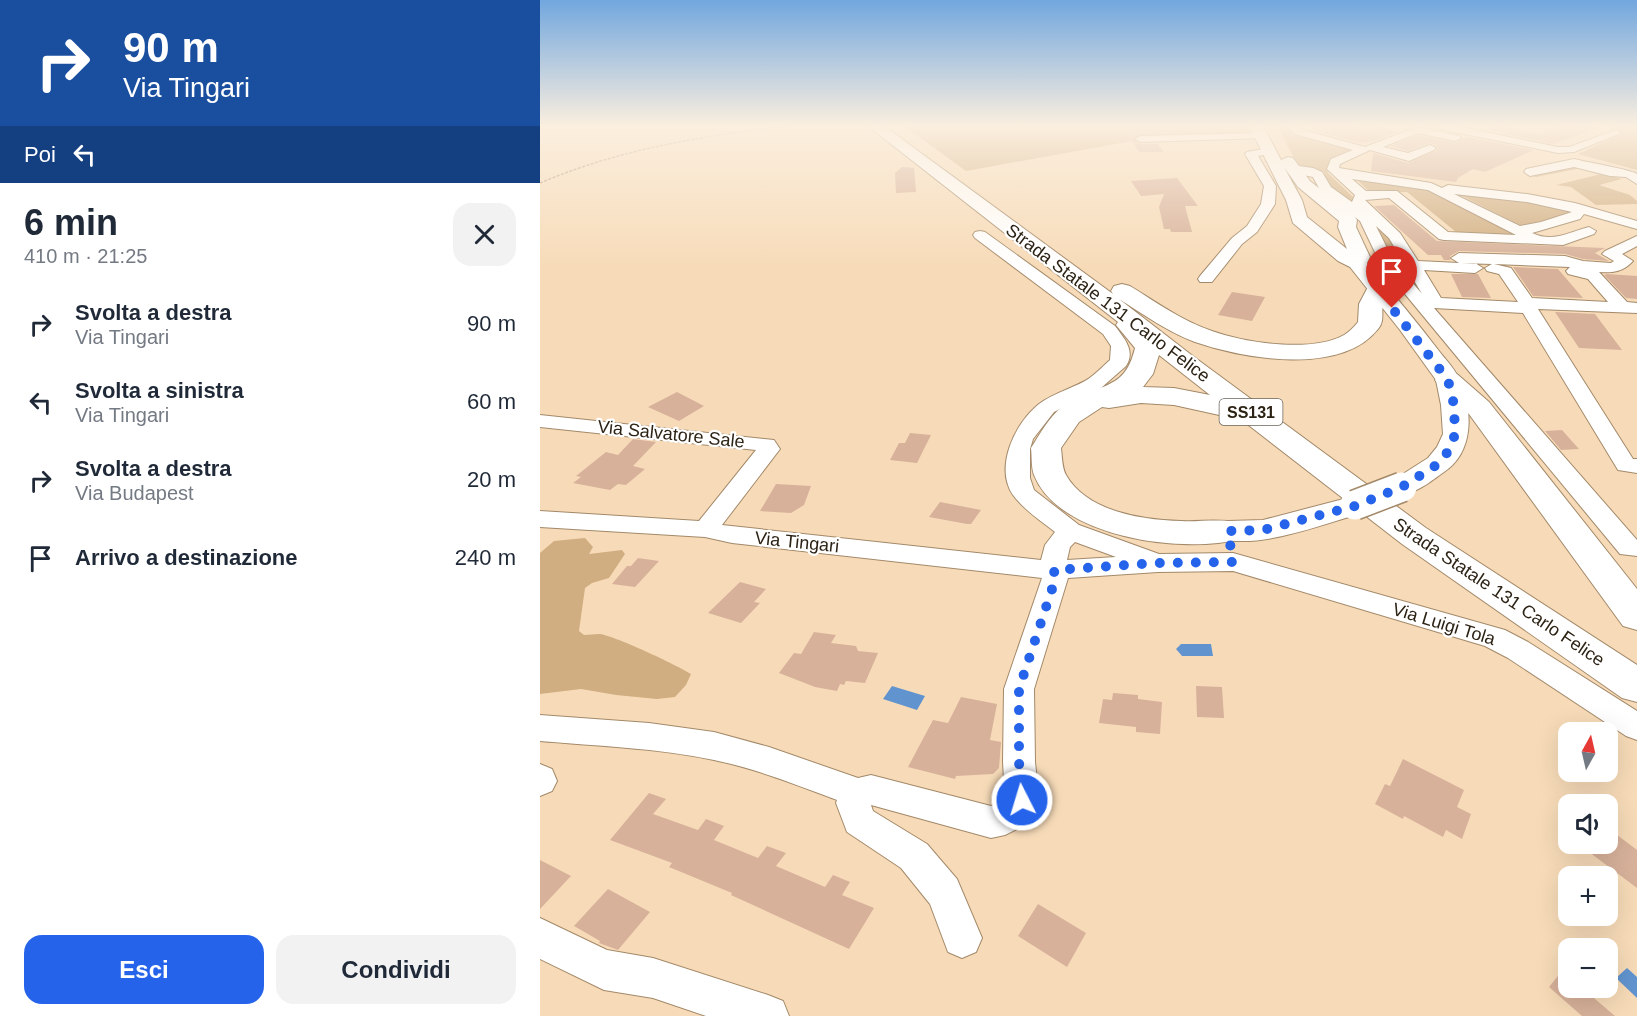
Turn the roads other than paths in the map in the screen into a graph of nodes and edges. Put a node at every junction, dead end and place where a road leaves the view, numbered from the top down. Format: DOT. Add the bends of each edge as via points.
graph roads {
  1 [pos="941,173"];
  2 [pos="949,173"];
  3 [pos="1263,173"];
  4 [pos="1279,173"];
  5 [pos="1296,173"];
  6 [pos="1315,173"];
  7 [pos="1336,173"];
  8 [pos="1339,173"];
  9 [pos="1616,173"];
  10 [pos="1633,177"];
  11 [pos="1431,187"];
  12 [pos="1362,195"];
  13 [pos="1575,207"];
  14 [pos="1330,208"];
  15 [pos="1301,218"];
  16 [pos="1637,225"];
  17 [pos="1347,226"];
  18 [pos="1519,231"];
  19 [pos="1589,231"];
  20 [pos="980,235"];
  21 [pos="1637,240"];
  22 [pos="1538,241"];
  23 [pos="1459,258"];
  24 [pos="1558,260"];
  25 [pos="1357,263"];
  26 [pos="1414,265"];
  27 [pos="1071,266"];
  28 [pos="1494,266"];
  29 [pos="1593,275"];
  30 [pos="1206,279"];
  31 [pos="1377,290"];
  32 [pos="1528,305"];
  33 [pos="1630,308"];
  34 [pos="1448,380"];
  35 [pos="1078,408"];
  36 [pos="540,421"];
  37 [pos="1300,449"];
  38 [pos="1633,471"];
  39 [pos="540,519"];
  40 [pos="705,529"];
  41 [pos="1070,531"];
  42 [pos="1228,531"];
  43 [pos="1637,548"];
  44 [pos="1233,562"];
  45 [pos="1158,563"];
  46 [pos="1054,570"];
  47 [pos="1637,616"];
  48 [pos="1637,663"];
  49 [pos="1637,686"];
  50 [pos="1637,727"];
  51 [pos="540,728"];
  52 [pos="858,793"];
  53 [pos="540,938"];
  54 [pos="962,938"];
  55 [pos="768,1016"];
  1 -- 27 [label="highway, Strada Statale 131 Carlo Felice / SS131"];
  2 -- 27 [label="highway, Strada Statale 131 Carlo Felice / SS131"];
  3 -- 30 [label="street" via="1270,186 1268,204 1252,229"];
  4 -- 15 [label="main road"];
  5 -- 14 [label="main road"];
  6 -- 43 [label="street" via="1326,189 1366,219 1393,271 1629,548"];
  7 -- 12 [label="street"];
  8 -- 11 [label="street"];
  9 -- 10 [label="street"];
  11 -- 13 [label="street"];
  11 -- 18 [label="street"];
  12 -- 22 [label="street" via="1392,194 1444,236"];
  12 -- 26 [label="street" via="1358,201 1395,236"];
  13 -- 16 [label="street"];
  13 -- 18 [label="street" via="1579,212 1575,216"];
  14 -- 15 [label="main road" via="1308,207"];
  14 -- 17 [label="main road" via="1346,218"];
  15 -- 17 [label="main road" via="1328,230"];
  15 -- 25 [label="main road"];
  17 -- 25 [label="main road" via="1360,257"];
  18 -- 22 [label="street"];
  19 -- 22 [label="street" via="1563,241"];
  20 -- 41 [label="street, Via Tingari" via="1109,330 1120,346 1119,362 1094,384 1047,408 1034,421 1019,449 1023,492"];
  21 -- 24 [label="street" via="1610,254 1625,261 1614,268"];
  23 -- 28 [label="street"];
  24 -- 28 [label="street"];
  24 -- 29 [label="street" via="1571,270"];
  25 -- 31 [label="main road"];
  26 -- 28 [label="street"];
  26 -- 32 [label="street" via="1436,303"];
  27 -- 31 [label="highway" via="1188,330 1228,343 1273,351 1320,350 1354,340 1370,324 1371,304"];
  27 -- 35 [label="highway" via="1148,347 1142,374 1130,384"];
  27 -- 37 [label="highway, Strada Statale 131 Carlo Felice / SS131" via="1185,363"];
  27 -- 48 [label="highway, Strada Statale 131 Carlo Felice / SS131"];
  28 -- 29 [label="street"];
  28 -- 32 [label="street"];
  29 -- 33 [label="street"];
  31 -- 34 [label="main road"];
  32 -- 33 [label="street"];
  32 -- 38 [label="street"];
  34 -- 42 [label="main road, bridge" via="1455,434 1450,449 1438,464 1402,487 1355,506 1263,530"];
  34 -- 47 [label="highway" via="1479,408"];
  35 -- 37 [label="highway" via="1123,396 1202,400 1237,412"];
  35 -- 42 [label="highway" via="1060,425 1046,447 1051,478 1073,503 1125,525 1193,534"];
  36 -- 40 [label="street, Via Salvatore Sale" via="766,445 769,449"];
  37 -- 49 [label="highway, Strada Statale 131 Carlo Felice / SS131" via="1414,536"];
  39 -- 40 [label="street, Via Tingari"];
  40 -- 46 [label="street, Via Tingari"];
  41 -- 45 [label="street, Via Tingari"];
  41 -- 46 [label="street" via="1058,545"];
  42 -- 44 [label="street"];
  44 -- 45 [label="street, Via Tingari"];
  44 -- 50 [label="street, Via Luigi Tola" via="1495,638"];
  45 -- 46 [label="street, Via Tingari"];
  46 -- 52 [label="street" via="1055,580 1019,689 1022,800 1013,814 998,821 983,821 871,790"];
  51 -- 52 [label="street" via="616,732 713,746 758,757"];
  52 -- 54 [label="street" via="853,803 859,820 914,856 944,892"];
  53 -- 55 [label="street" via="604,970 653,978"];
}
